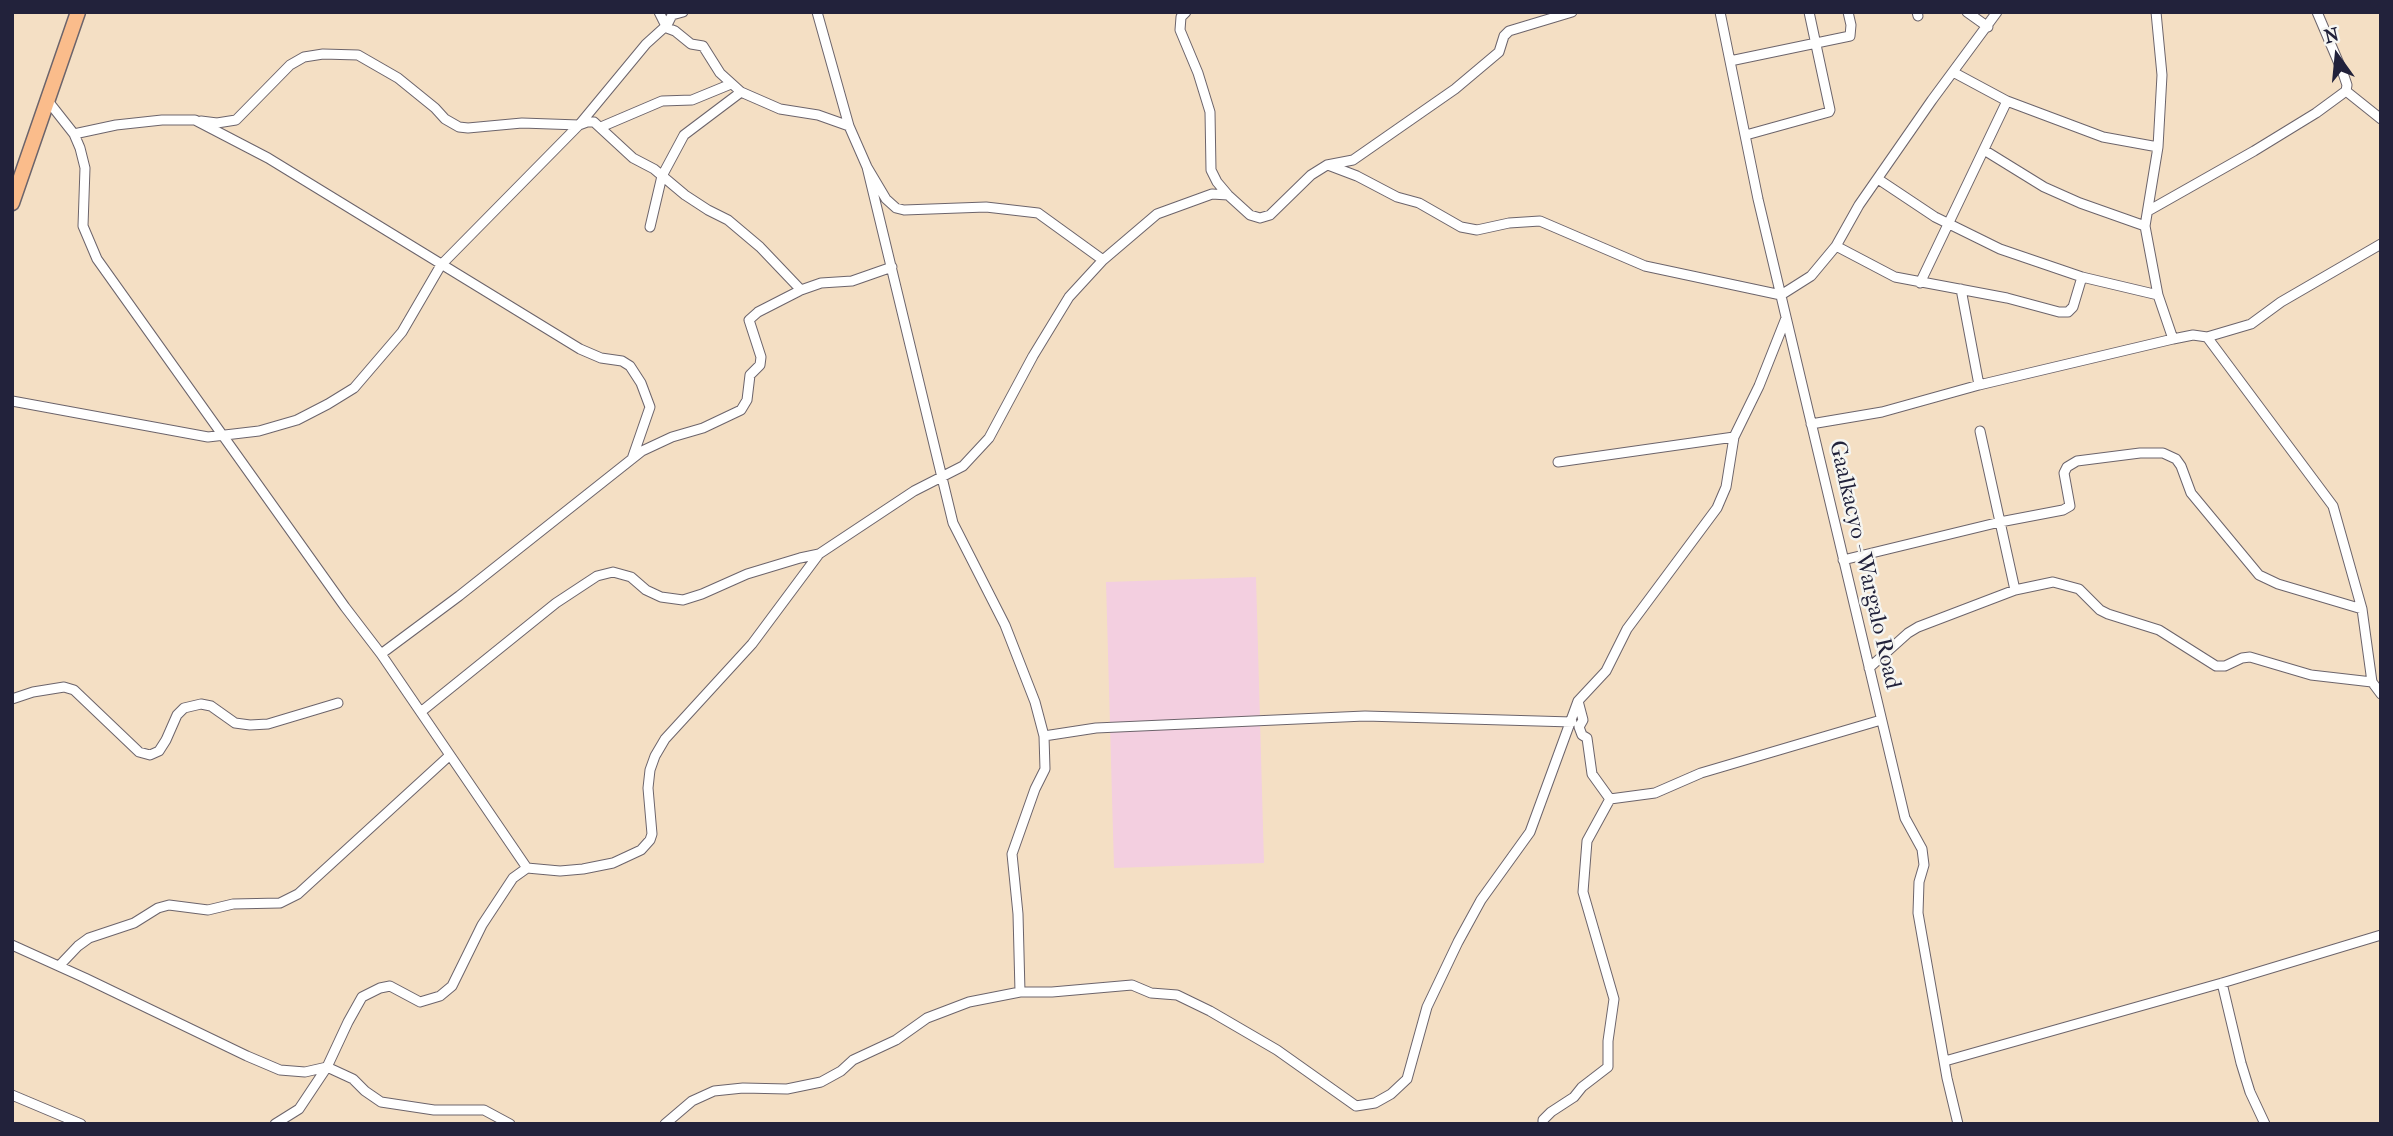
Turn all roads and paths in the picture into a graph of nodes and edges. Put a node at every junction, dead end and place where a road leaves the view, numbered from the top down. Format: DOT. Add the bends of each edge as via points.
graph roads {
  1 [pos="78,12"];
  2 [pos="659,12"];
  3 [pos="683,12"];
  4 [pos="817,12"];
  5 [pos="1186,12"];
  6 [pos="1572,12"];
  7 [pos="1720,12"];
  8 [pos="1809,12"];
  9 [pos="1848,12"];
  10 [pos="1967,12"];
  11 [pos="1997,12"];
  12 [pos="2155,12"];
  13 [pos="2317,12"];
  14 [pos="1533,17"];
  15 [pos="667,24"];
  16 [pos="1988,27"];
  17 [pos="1815,45"];
  18 [pos="1730,61"];
  19 [pos="1953,72"];
  20 [pos="731,84"];
  21 [pos="2346,91"];
  22 [pos="741,92"];
  23 [pos="48,101"];
  24 [pos="2007,102"];
  25 [pos="2381,119"];
  26 [pos="195,121"];
  27 [pos="579,125"];
  28 [pos="601,127"];
  29 [pos="849,127"];
  30 [pos="74,134"];
  31 [pos="1746,135"];
  32 [pos="2158,147"];
  33 [pos="1984,150"];
  34 [pos="1327,165"];
  35 [pos="867,167"];
  36 [pos="662,176"];
  37 [pos="1878,178"];
  38 [pos="1228,195"];
  39 [pos="12,204"];
  40 [pos="2148,211"];
  41 [pos="1949,224"];
  42 [pos="2145,226"];
  43 [pos="650,227"];
  44 [pos="2381,243"];
  45 [pos="1836,246"];
  46 [pos="1103,260"];
  47 [pos="441,265"];
  48 [pos="892,267"];
  49 [pos="2082,277"];
  50 [pos="1920,283"];
  51 [pos="1961,289"];
  52 [pos="801,290"];
  53 [pos="1781,295"];
  54 [pos="2158,295"];
  55 [pos="1786,318"];
  56 [pos="2207,337"];
  57 [pos="2173,339"];
  58 [pos="1979,385"];
  59 [pos="12,401"];
  60 [pos="1811,424"];
  61 [pos="1980,431"];
  62 [pos="224,435"];
  63 [pos="1734,437"];
  64 [pos="632,458"];
  65 [pos="1558,462"];
  66 [pos="943,477"];
  67 [pos="2000,522"];
  68 [pos="818,554"];
  69 [pos="1843,560"];
  70 [pos="2015,590"];
  71 [pos="2362,609"];
  72 [pos="381,654"];
  73 [pos="1869,668"];
  74 [pos="2371,682"];
  75 [pos="2381,694"];
  76 [pos="12,699"];
  77 [pos="1578,701"];
  78 [pos="338,703"];
  79 [pos="422,710"];
  80 [pos="1881,720"];
  81 [pos="1572,722"];
  82 [pos="1044,736"];
  83 [pos="449,757"];
  84 [pos="1610,799"];
  85 [pos="527,868"];
  86 [pos="2381,935"];
  87 [pos="12,945"];
  88 [pos="59,966"];
  89 [pos="2222,984"];
  90 [pos="1020,992"];
  91 [pos="1945,1061"];
  92 [pos="327,1067"];
  93 [pos="12,1095"];
  94 [pos="81,1124"];
  95 [pos="275,1124"];
  96 [pos="510,1124"];
  97 [pos="666,1124"];
  98 [pos="1543,1124"];
  99 [pos="1958,1124"];
  100 [pos="2264,1124"];
  1 -- 23 [label="main road"];
  2 -- 15 [label="street"];
  3 -- 15 [label="street" via="672,15"];
  4 -- 29 [label="street"];
  5 -- 38 [label="street" via="1180,30 1210,112 1211,170"];
  6 -- 14 [label="street"];
  7 -- 18 [label="street, Gaalkacyo - Wargalo Road"];
  8 -- 17 [label="street"];
  9 -- 17 [label="street" via="1850,36"];
  10 -- 16 [label="street"];
  11 -- 16 [label="street"];
  12 -- 32 [label="street" via="2162,75"];
  13 -- 21 [label="street"];
  14 -- 34 [label="street" via="1508,31 1495,57 1455,89 1353,160"];
  15 -- 20 [label="street" via="691,44 703,46"];
  15 -- 27 [label="street"];
  16 -- 19 [label="street"];
  17 -- 18 [label="street"];
  17 -- 31 [label="street" via="1829,112"];
  18 -- 31 [label="street, Gaalkacyo - Wargalo Road"];
  19 -- 24 [label="street"];
  19 -- 37 [label="street"];
  20 -- 22 [label="street"];
  20 -- 28 [label="street" via="692,100 662,101"];
  21 -- 25 [label="street"];
  21 -- 40 [label="street" via="2254,151"];
  22 -- 29 [label="street" via="780,109 818,115"];
  22 -- 36 [label="street" via="684,135"];
  23 -- 30 [label="street"];
  23 -- 39 [label="main road"];
  24 -- 32 [label="street" via="2103,137"];
  24 -- 33 [label="street"];
  26 -- 27 [label="street" via="236,120 290,65 323,54 358,55 398,78 459,127"];
  26 -- 30 [label="street" via="162,120"];
  26 -- 47 [label="street" via="268,158"];
  27 -- 28 [label="street" via="594,122"];
  27 -- 47 [label="street"];
  28 -- 36 [label="street" via="633,158"];
  29 -- 35 [label="street"];
  30 -- 62 [label="street" via="85,168 83,226 97,259"];
  31 -- 53 [label="street, Gaalkacyo - Wargalo Road"];
  32 -- 40 [label="street"];
  33 -- 41 [label="street"];
  33 -- 42 [label="street" via="2080,204"];
  34 -- 38 [label="street" via="1261,218"];
  34 -- 53 [label="street" via="1419,203 1461,226 1477,230 1539,221 1645,266"];
  35 -- 46 [label="street" via="896,208 986,207 1038,213"];
  35 -- 48 [label="street"];
  36 -- 43 [label="street"];
  36 -- 52 [label="street" via="708,211 728,220"];
  37 -- 41 [label="street"];
  37 -- 45 [label="street"];
  38 -- 46 [label="street" via="1212,194 1157,214"];
  40 -- 42 [label="street"];
  41 -- 49 [label="street" via="2000,249"];
  41 -- 50 [label="street"];
  42 -- 54 [label="street"];
  44 -- 56 [label="street" via="2251,324"];
  45 -- 50 [label="street" via="1895,277"];
  45 -- 53 [label="street" via="1811,276"];
  46 -- 66 [label="street" via="1069,297 989,438 963,466"];
  47 -- 62 [label="street" via="402,332 354,388 297,420"];
  47 -- 64 [label="street" via="580,349 630,366 650,407"];
  48 -- 52 [label="street" via="852,281"];
  48 -- 66 [label="street"];
  49 -- 51 [label="street" via="2068,312"];
  49 -- 54 [label="street"];
  50 -- 51 [label="street"];
  51 -- 58 [label="street"];
  52 -- 64 [label="street" via="749,320 761,357 750,375 741,410 656,443"];
  53 -- 55 [label="street, Gaalkacyo - Wargalo Road"];
  54 -- 57 [label="street"];
  55 -- 60 [label="street, Gaalkacyo - Wargalo Road"];
  55 -- 63 [label="street"];
  56 -- 57 [label="street"];
  56 -- 71 [label="street" via="2333,506"];
  57 -- 58 [label="street"];
  58 -- 60 [label="street" via="1882,412"];
  59 -- 62 [label="street" via="185,434"];
  60 -- 69 [label="street, Gaalkacyo - Wargalo Road"];
  61 -- 67 [label="street"];
  62 -- 72 [label="street"];
  63 -- 65 [label="street"];
  63 -- 77 [label="street" via="1726,487 1717,508 1626,629 1606,671"];
  64 -- 72 [label="street"];
  66 -- 68 [label="street"];
  66 -- 82 [label="street" via="953,523 1005,625"];
  67 -- 69 [label="street"];
  67 -- 70 [label="street"];
  67 -- 71 [label="street" via="2070,506 2064,472 2077,461 2163,453 2176,459 2190,493 2259,575"];
  68 -- 79 [label="street" via="747,574 682,600 661,597 631,577 613,572 597,576"];
  68 -- 85 [label="street" via="752,644 665,739 650,770 652,834 642,850 583,869"];
  69 -- 73 [label="street, Gaalkacyo - Wargalo Road"];
  70 -- 73 [label="street" via="1918,627"];
  70 -- 74 [label="street" via="2053,582 2066,584 2079,589 2100,610 2159,630 2216,666 2250,657 2301,673"];
  71 -- 74 [label="street"];
  72 -- 79 [label="street"];
  73 -- 80 [label="street, Gaalkacyo - Wargalo Road"];
  74 -- 75 [label="street"];
  76 -- 78 [label="street" via="64,687 74,690 139,752 150,755 159,751 184,708 211,706 235,723 250,725"];
  77 -- 81 [label="street"];
  77 -- 84 [label="street" via="1583,720 1579,727 1587,738 1592,774"];
  79 -- 83 [label="street"];
  80 -- 84 [label="street" via="1701,773 1655,793"];
  80 -- 91 [label="street, Gaalkacyo - Wargalo Road" via="1905,818 1922,849 1918,913"];
  81 -- 82 [label="street" via="1365,716 1096,728"];
  81 -- 90 [label="street" via="1530,832 1481,900 1427,1007 1407,1079 1375,1103 1356,1106 1277,1050 1177,995 1151,993 1132,985"];
  82 -- 90 [label="street" via="1045,769 1012,853"];
  83 -- 85 [label="street"];
  83 -- 88 [label="street" via="298,894 280,903 233,904 208,910 158,908 134,923 89,938"];
  84 -- 98 [label="street" via="1587,841 1583,892 1614,999 1608,1067 1551,1112"];
  85 -- 92 [label="street" via="503,890 452,986 440,996 420,1002 390,986 362,997"];
  86 -- 89 [label="street"];
  87 -- 88 [label="street"];
  88 -- 92 [label="street" via="280,1070 305,1072"];
  89 -- 91 [label="street"];
  89 -- 100 [label="street" via="2241,1063"];
  90 -- 97 [label="street" via="969,1002 927,1018 821,1082 787,1089 714,1091 692,1101"];
  91 -- 99 [label="street, Gaalkacyo - Wargalo Road"];
  92 -- 95 [label="street" via="299,1109"];
  92 -- 96 [label="street" via="353,1079 381,1102 434,1110 484,1110"];
  93 -- 94 [label="street"];
}
